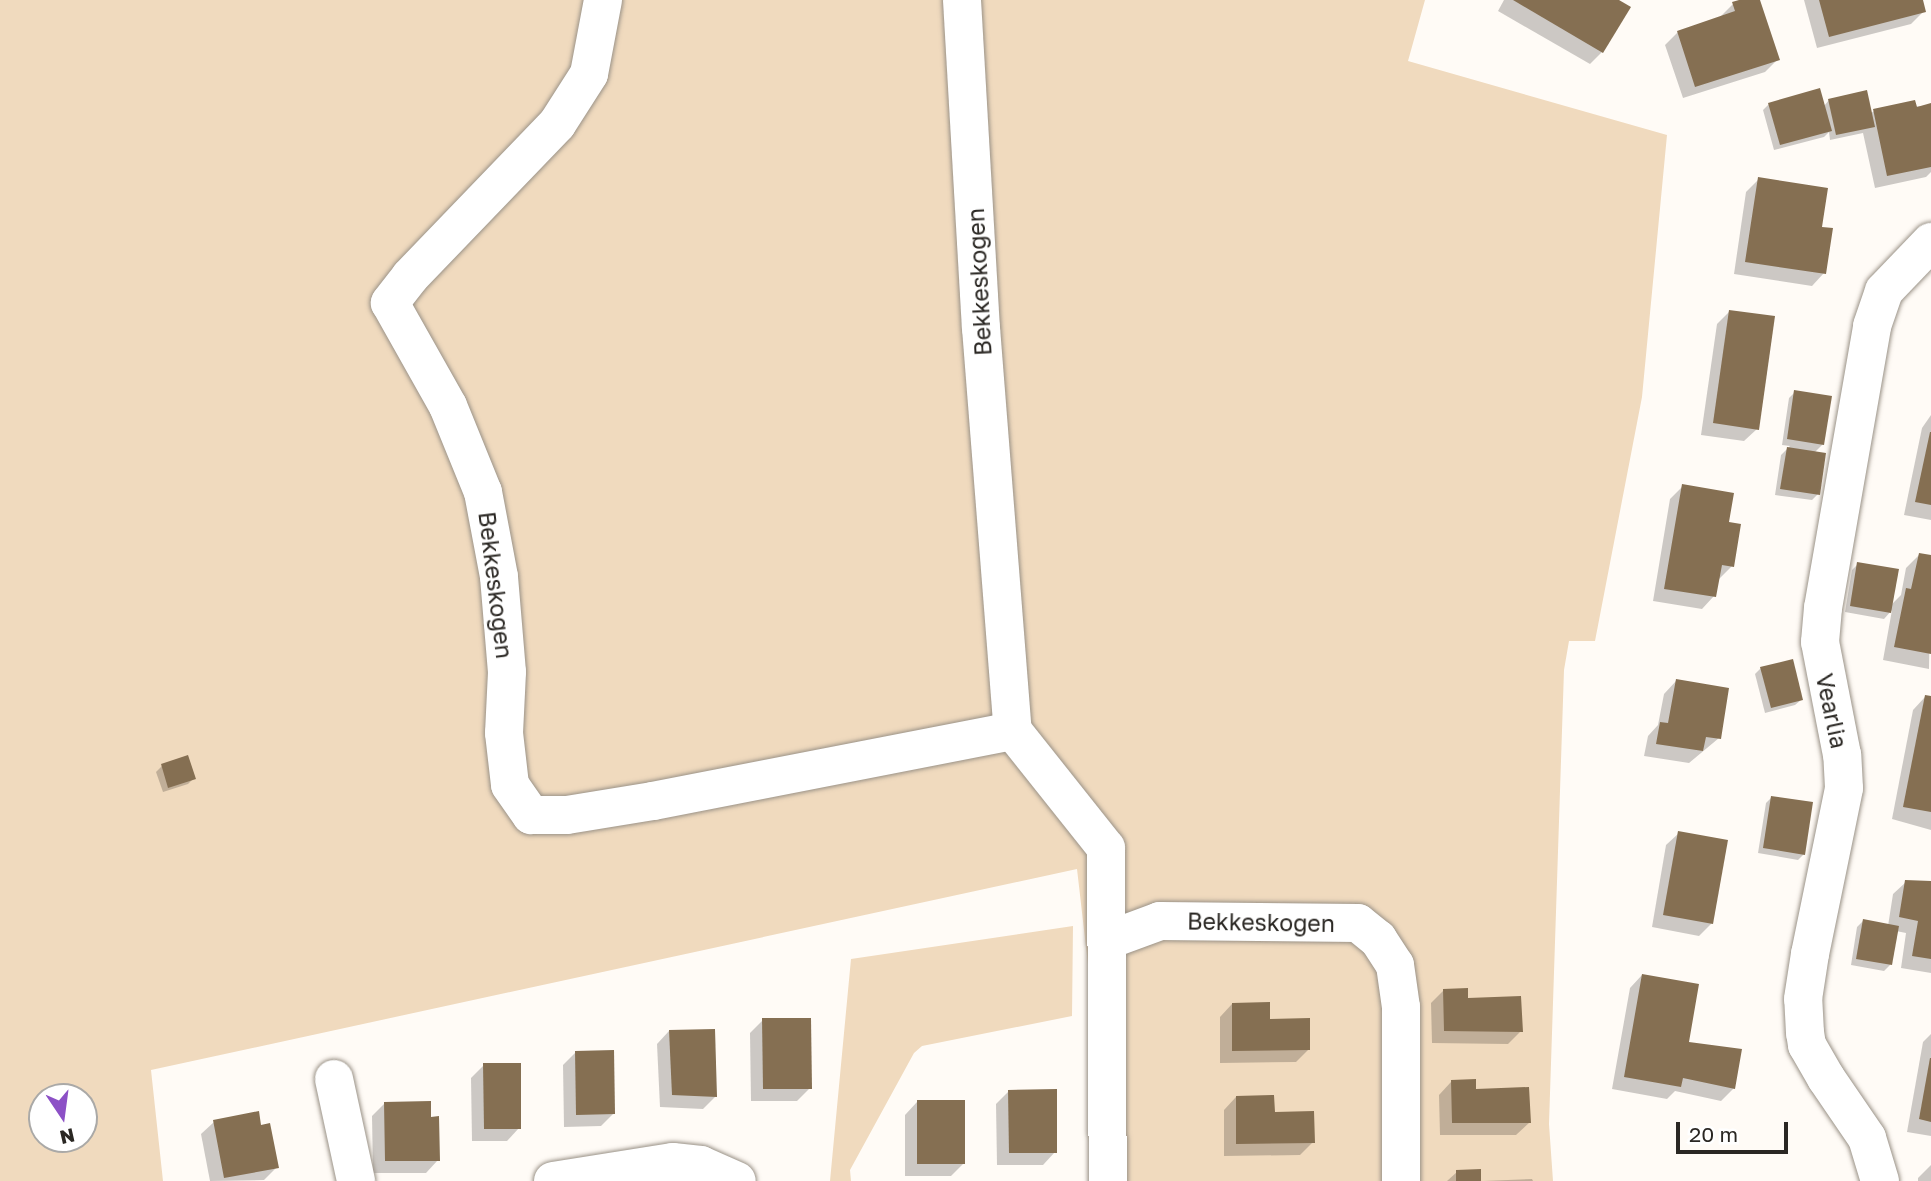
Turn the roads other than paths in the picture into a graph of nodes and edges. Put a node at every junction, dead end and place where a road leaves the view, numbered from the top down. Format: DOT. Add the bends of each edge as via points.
graph roads {
  1 [pos="603,0"];
  2 [pos="962,0"];
  3 [pos="1931,242"];
  4 [pos="1013,731"];
  5 [pos="1106,941"];
  6 [pos="334,1079"];
  7 [pos="356,1181"];
  8 [pos="553,1181"];
  9 [pos="737,1181"];
  10 [pos="1108,1181"];
  11 [pos="1401,1181"];
  12 [pos="1880,1181"];
  1 -- 4 [label="street, Bekkeskogen" via="589,74 557,124 390,303 448,406 483,492 499,577 510,785 531,815 568,815"];
  2 -- 4 [label="street, Bekkeskogen" via="981,328"];
  3 -- 12 [label="street, Vearlia" via="1884,290 1872,326 1820,642 1842,755 1844,789 1803,999 1805,1032 1807,1045 1826,1078 1867,1138"];
  4 -- 5 [label="street" via="1106,848"];
  5 -- 10 [label="street"];
  5 -- 11 [label="street, Bekkeskogen" via="1160,921 1358,923 1378,939 1395,965 1401,1007"];
  6 -- 7 [label="street"];
  8 -- 9 [label="street" via="673,1162 701,1165"];
}
